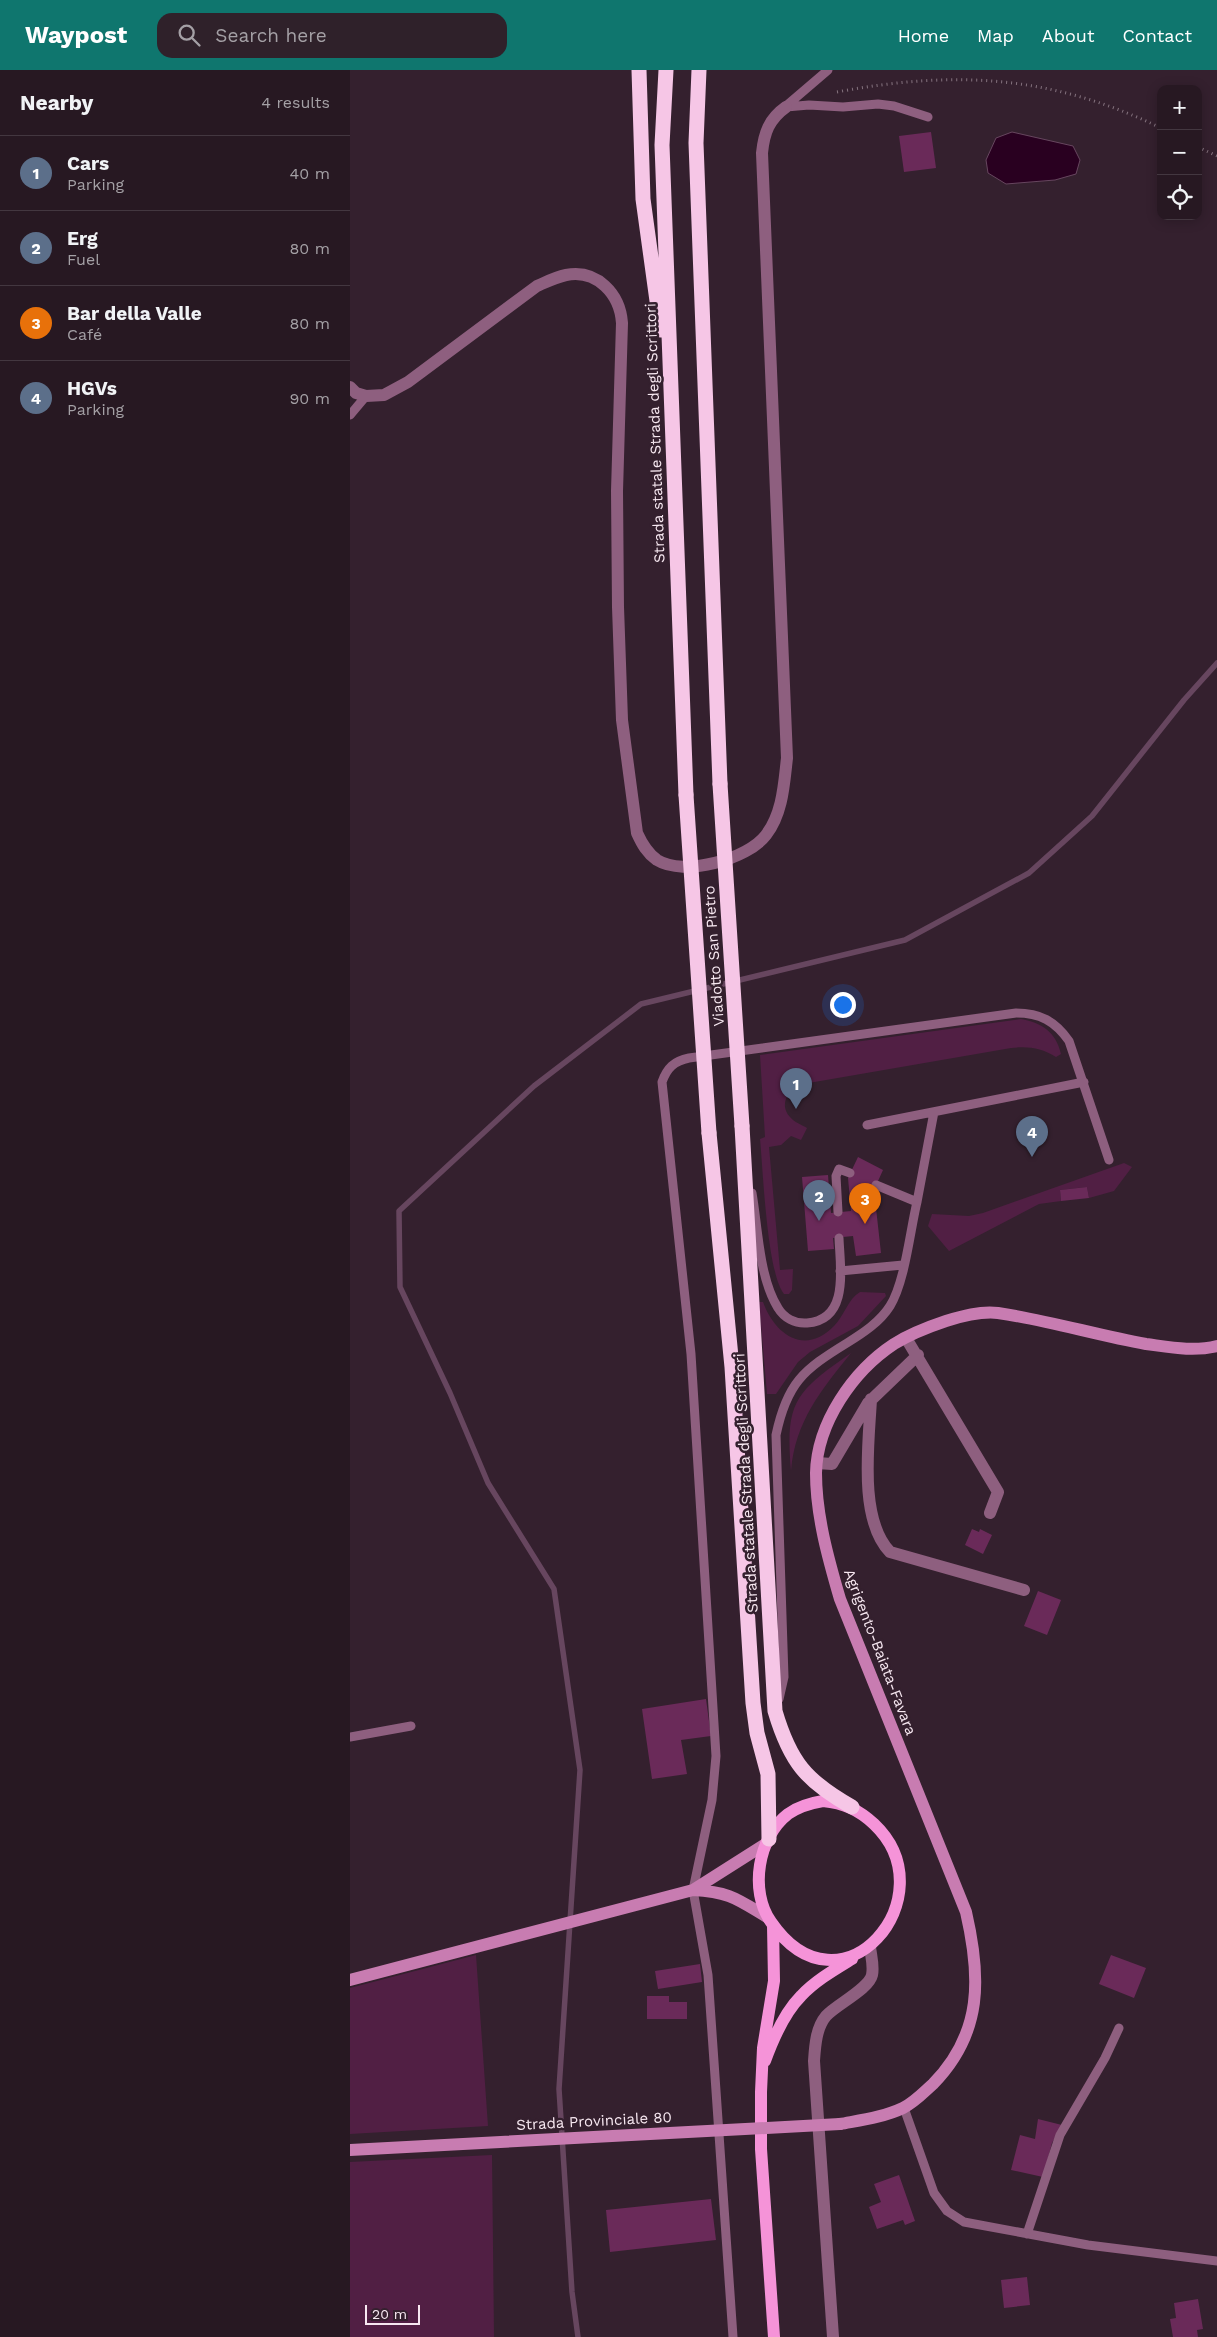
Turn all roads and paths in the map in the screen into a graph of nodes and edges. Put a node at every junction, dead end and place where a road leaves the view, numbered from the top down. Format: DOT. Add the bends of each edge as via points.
graph roads {
  1 [pos="639,70"];
  2 [pos="666,70"];
  3 [pos="699,70"];
  4 [pos="709,70"];
  5 [pos="828,70"];
  6 [pos="896,78"];
  7 [pos="1010,78"];
  8 [pos="832,94"];
  9 [pos="786,107"];
  10 [pos="928,117"];
  11 [pos="1157,126"];
  12 [pos="1202,149"];
  13 [pos="1217,156"];
  14 [pos="699,194"];
  15 [pos="350,387"];
  16 [pos="366,396"];
  17 [pos="350,415"];
  18 [pos="672,421"];
  19 [pos="686,795"];
  20 [pos="1084,1082"];
  21 [pos="934,1112"];
  22 [pos="868,1125"];
  23 [pos="742,1126"];
  24 [pos="709,1133"];
  25 [pos="1109,1160"];
  26 [pos="850,1173"];
  27 [pos="876,1185"];
  28 [pos="916,1202"];
  29 [pos="838,1212"];
  30 [pos="839,1238"];
  31 [pos="903,1265"];
  32 [pos="840,1271"];
  33 [pos="906,1338"];
  34 [pos="1217,1346"];
  35 [pos="918,1355"];
  36 [pos="871,1399"];
  37 [pos="817,1463"];
  38 [pos="990,1513"];
  39 [pos="1024,1590"];
  40 [pos="775,1711"];
  41 [pos="411,1726"];
  42 [pos="350,1738"];
  43 [pos="852,1807"];
  44 [pos="768,1841"];
  45 [pos="693,1890"];
  46 [pos="770,1921"];
  47 [pos="865,1950"];
  48 [pos="350,1980"];
  49 [pos="1120,2028"];
  50 [pos="762,2076"];
  51 [pos="904,2108"];
  52 [pos="840,2124"];
  53 [pos="350,2150"];
  54 [pos="1027,2234"];
  55 [pos="1217,2261"];
  56 [pos="733,2337"];
  57 [pos="774,2337"];
  58 [pos="833,2337"];
  1 -- 18 [label="highway" via="643,199"];
  2 -- 18 [label="highway, Strada statale Strada degli Scrittori" via="662,145"];
  3 -- 14 [label="highway" via="696,143"];
  4 -- 14 [label="highway"];
  5 -- 9 [label="lane"];
  6 -- 8 [label="path"];
  7 -- 11 [label="path" via="1076,94"];
  9 -- 10 [label="lane" via="878,104"];
  9 -- 16 [label="street" via="770,122 762,153 787,758 776,818 766,835 753,847 713,863 676,867 658,860 645,849 637,833 622,720 617,491 622,323 612,292 605,284 593,279 568,274 536,286 408,382 384,395"];
  12 -- 13 [label="path"];
  14 -- 23 [label="highway, Viadotto San Pietro, bridge" via="720,784"];
  15 -- 16 [label="street"];
  16 -- 17 [label="lane"];
  18 -- 19 [label="highway, Strada statale Strada degli Scrittori"];
  19 -- 24 [label="highway, Viadotto San Pietro, bridge"];
  20 -- 21 [label="lane"];
  20 -- 25 [label="lane"];
  20 -- 45 [label="lane" via="1069,1040 1060,1028 1047,1018 1032,1013 689,1058 680,1060 666,1073 662,1082 691,1354 716,1756 712,1800"];
  21 -- 22 [label="lane"];
  21 -- 28 [label="lane"];
  23 -- 32 [label="lane" via="763,1264 783,1316 800,1324 824,1317 837,1301 841,1288"];
  23 -- 40 [label="highway, Strada statale Strada degli Scrittori"];
  24 -- 44 [label="highway, Strada statale Strada degli Scrittori" via="732,1367 753,1703 768,1774"];
  26 -- 29 [label="lane" via="839,1169 836,1176"];
  27 -- 28 [label="lane"];
  28 -- 31 [label="lane"];
  30 -- 32 [label="lane"];
  31 -- 32 [label="lane"];
  31 -- 40 [label="lane" via="896,1292 879,1320 816,1362 799,1378 780,1416 775,1455 784,1677"];
  33 -- 34 [label="street, Agrigento-Baiata-Favara" via="952,1319 996,1313 1117,1339 1192,1349"];
  33 -- 35 [label="street"];
  33 -- 37 [label="street, Agrigento-Baiata-Favara" via="883,1353 852,1385 828,1422"];
  35 -- 36 [label="street"];
  35 -- 38 [label="street" via="998,1492"];
  36 -- 37 [label="street" via="832,1464"];
  36 -- 39 [label="street" via="868,1466 871,1508 883,1544 890,1552"];
  37 -- 51 [label="street, Agrigento-Baiata-Favara" via="825,1548 840,1599 966,1912 975,1949 976,1988 969,2027 941,2076"];
  40 -- 43 [label="highway, Strada statale Strada degli Scrittori" via="784,1739 800,1768 825,1792"];
  41 -- 42 [label="lane"];
  43 -- 44 [label="main road" via="824,1802 805,1805 780,1822"];
  43 -- 47 [label="main road" via="885,1836 898,1867 899,1896 895,1910 884,1932"];
  44 -- 45 [label="street"];
  44 -- 46 [label="main road" via="759,1880"];
  45 -- 46 [label="street" via="717,1891 734,1897"];
  45 -- 48 [label="street"];
  45 -- 56 [label="lane" via="708,1975"];
  46 -- 47 [label="main road" via="795,1947 813,1956 842,1959"];
  46 -- 50 [label="main road" via="773,1989 765,2025"];
  47 -- 50 [label="main road" via="800,1996 766,2059"];
  47 -- 58 [label="street" via="873,1969 870,1980 826,2016 820,2027 814,2061"];
  49 -- 54 [label="lane" via="1060,2135"];
  50 -- 57 [label="main road" via="762,2149"];
  51 -- 52 [label="street, Agrigento-Baiata-Favara"];
  51 -- 54 [label="lane" via="934,2193 947,2212 964,2222"];
  52 -- 53 [label="street, Strada Provinciale 80, bridge"];
  54 -- 55 [label="lane"];
}
